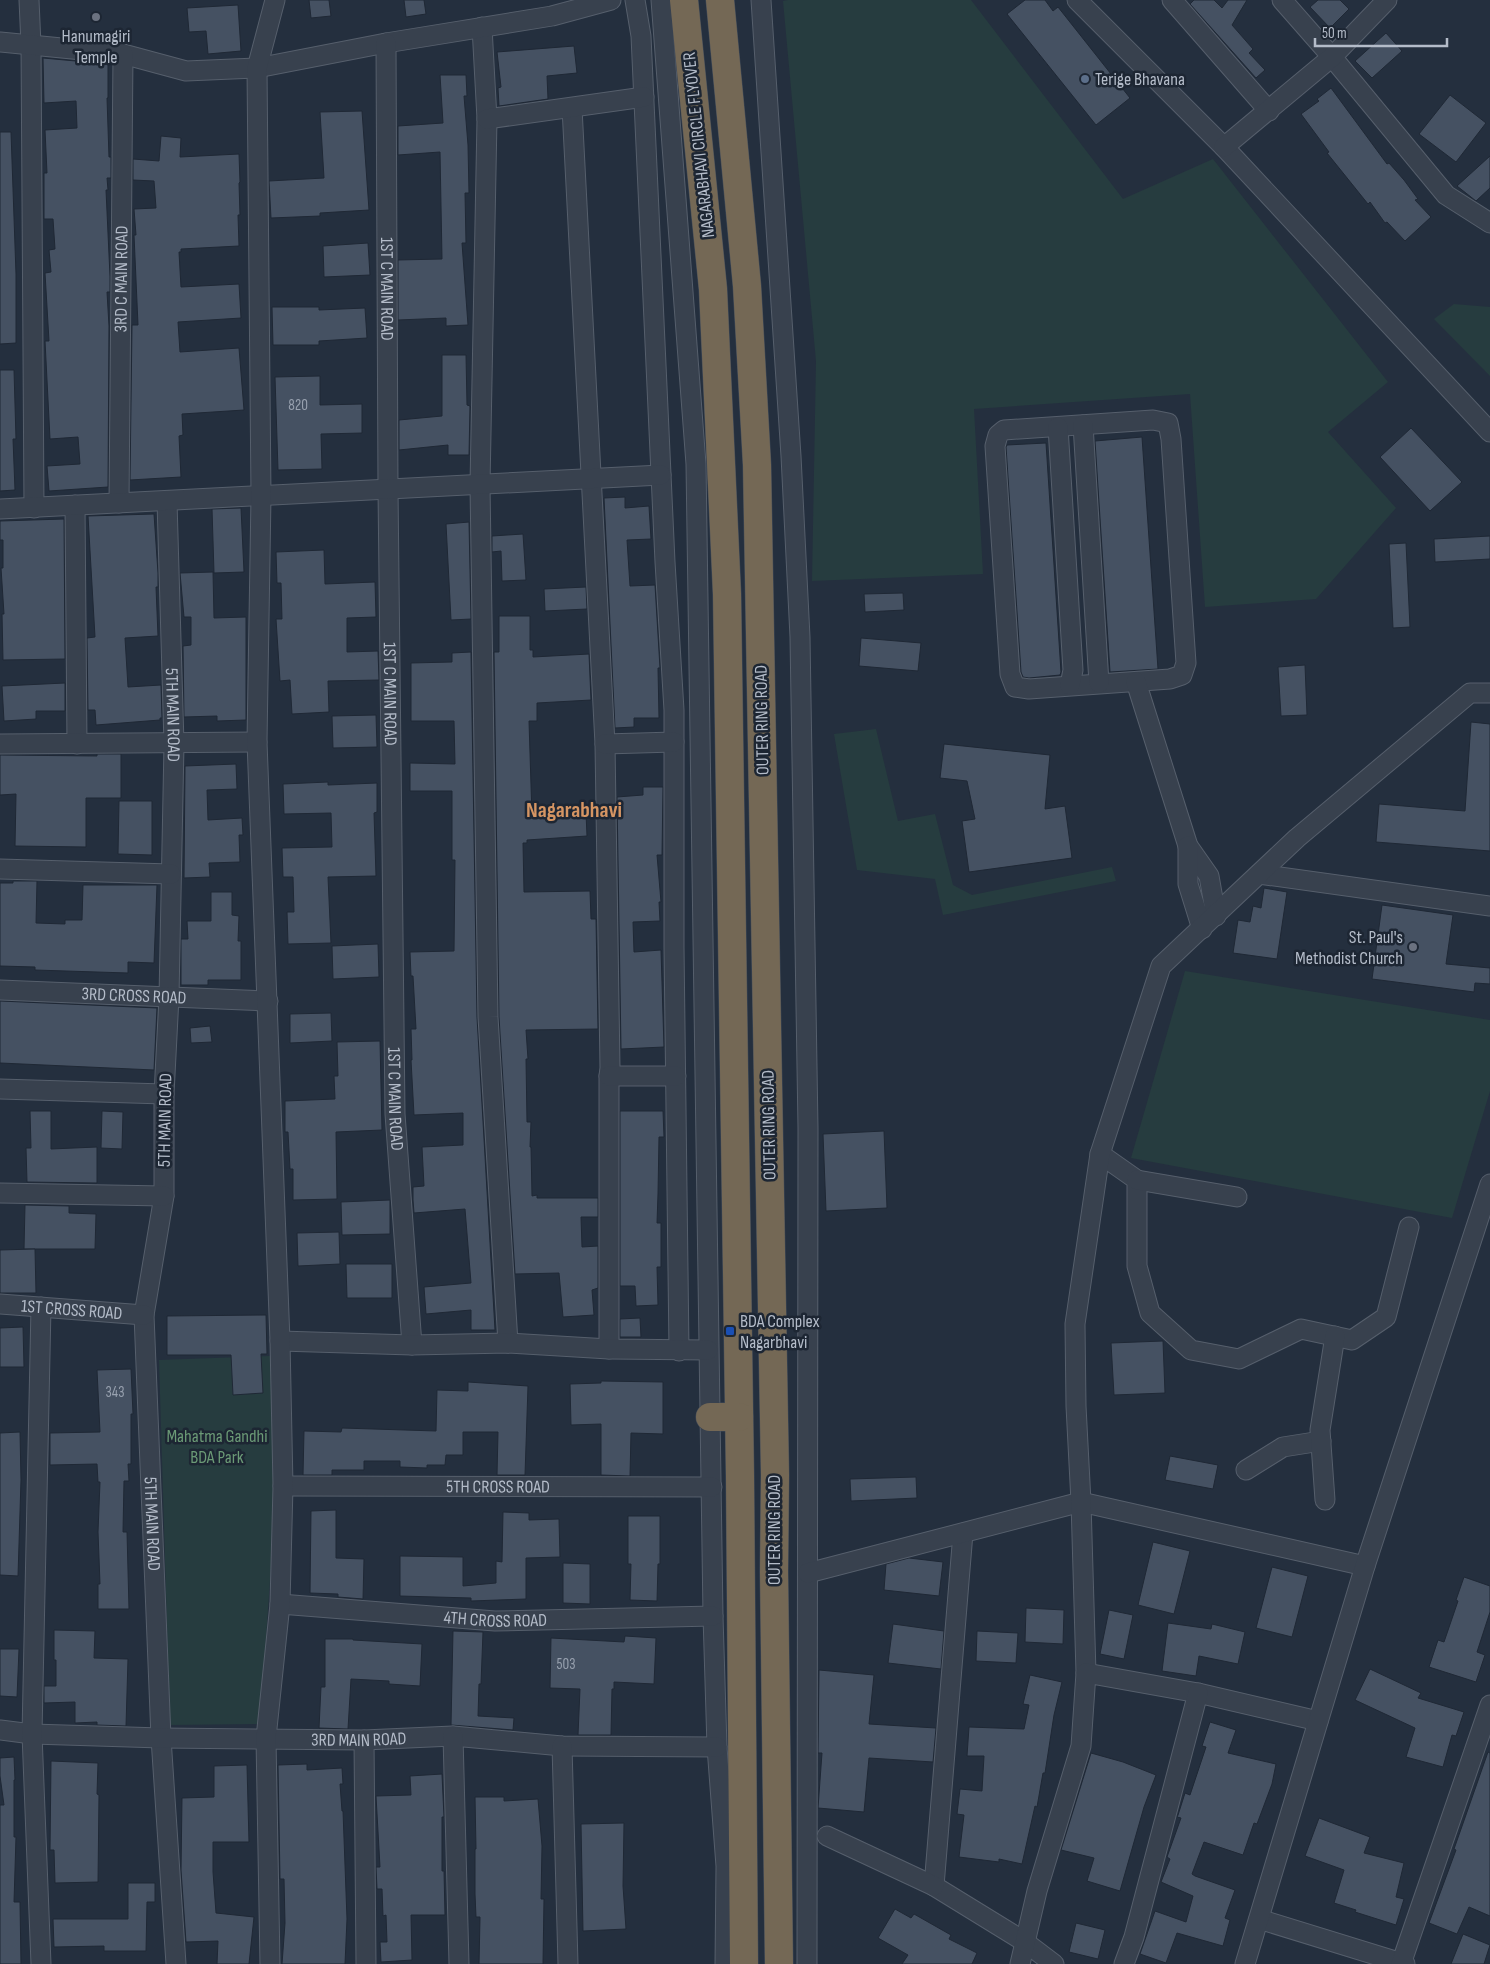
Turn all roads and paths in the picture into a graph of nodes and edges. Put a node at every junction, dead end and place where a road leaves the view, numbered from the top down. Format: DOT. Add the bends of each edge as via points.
graph roads {
  1 [pos="29,0"];
  2 [pos="275,0"];
  3 [pos="611,0"];
  4 [pos="635,0"];
  5 [pos="661,0"];
  6 [pos="684,0"];
  7 [pos="720,0"];
  8 [pos="761,0"];
  9 [pos="1077,0"];
  10 [pos="1172,0"];
  11 [pos="1282,0"];
  12 [pos="1387,0"];
  13 [pos="551,8"];
  14 [pos="482,27"];
  15 [pos="0,42"];
  16 [pos="386,43"];
  17 [pos="31,45"];
  18 [pos="123,54"];
  19 [pos="1332,57"];
  20 [pos="257,68"];
  21 [pos="644,97"];
  22 [pos="572,108"];
  23 [pos="1269,110"];
  24 [pos="487,119"];
  25 [pos="1224,147"];
  26 [pos="1490,223"];
  27 [pos="747,286"];
  28 [pos="713,289"];
  29 [pos="1083,425"];
  30 [pos="1058,427"];
  31 [pos="1490,432"];
  32 [pos="661,475"];
  33 [pos="592,479"];
  34 [pos="480,485"];
  35 [pos="388,489"];
  36 [pos="261,496"];
  37 [pos="167,501"];
  38 [pos="119,503"];
  39 [pos="75,505"];
  40 [pos="34,508"];
  41 [pos="0,509"];
  42 [pos="1136,682"];
  43 [pos="1099,683"];
  44 [pos="1070,685"];
  45 [pos="1490,693"];
  46 [pos="257,742"];
  47 [pos="674,742"];
  48 [pos="0,744"];
  49 [pos="78,744"];
  50 [pos="174,744"];
  51 [pos="605,744"];
  52 [pos="1188,846"];
  53 [pos="0,869"];
  54 [pos="171,874"];
  55 [pos="1259,874"];
  56 [pos="1490,906"];
  57 [pos="1216,916"];
  58 [pos="1202,929"];
  59 [pos="0,990"];
  60 [pos="169,998"];
  61 [pos="268,1000"];
  62 [pos="609,1076"];
  63 [pos="676,1076"];
  64 [pos="0,1089"];
  65 [pos="164,1094"];
  66 [pos="1100,1154"];
  67 [pos="1137,1180"];
  68 [pos="1490,1184"];
  69 [pos="0,1193"];
  70 [pos="164,1196"];
  71 [pos="1237,1197"];
  72 [pos="1409,1227"];
  73 [pos="0,1304"];
  74 [pos="41,1307"];
  75 [pos="144,1315"];
  76 [pos="1335,1336"];
  77 [pos="280,1341"];
  78 [pos="508,1343"];
  79 [pos="412,1345"];
  80 [pos="609,1349"];
  81 [pos="708,1350"];
  82 [pos="679,1351"];
  83 [pos="710,1417"];
  84 [pos="739,1417"];
  85 [pos="1321,1441"];
  86 [pos="1246,1470"];
  87 [pos="283,1486"];
  88 [pos="712,1487"];
  89 [pos="1325,1500"];
  90 [pos="1081,1502"];
  91 [pos="963,1533"];
  92 [pos="1365,1566"];
  93 [pos="808,1573"];
  94 [pos="280,1604"];
  95 [pos="712,1616"];
  96 [pos="1086,1673"];
  97 [pos="1198,1693"];
  98 [pos="1490,1705"];
  99 [pos="1318,1721"];
  100 [pos="0,1730"];
  101 [pos="32,1734"];
  102 [pos="453,1736"];
  103 [pos="161,1738"];
  104 [pos="266,1738"];
  105 [pos="364,1740"];
  106 [pos="562,1746"];
  107 [pos="717,1747"];
  108 [pos="827,1836"];
  109 [pos="934,1886"];
  110 [pos="1259,1919"];
  111 [pos="1024,1942"];
  112 [pos="41,1964"];
  113 [pos="177,1964"];
  114 [pos="270,1964"];
  115 [pos="366,1964"];
  116 [pos="459,1964"];
  117 [pos="568,1964"];
  118 [pos="725,1964"];
  119 [pos="744,1964"];
  120 [pos="779,1964"];
  121 [pos="807,1964"];
  122 [pos="1020,1964"];
  123 [pos="1054,1964"];
  124 [pos="1124,1964"];
  125 [pos="1246,1964"];
  126 [pos="1403,1964"];
  1 -- 17 [label="street"];
  2 -- 20 [label="street"];
  3 -- 13 [label="street"];
  4 -- 21 [label="street" via="641,36"];
  5 -- 81 [label="street" via="696,464"];
  6 -- 28 [label="highway, NAGARABHAVI CIRCLE FLYOVER"];
  7 -- 27 [label="highway, NAGARABHAVI CIRCLE FLYOVER"];
  8 -- 93 [label="street" via="800,636 808,1128"];
  9 -- 25 [label="street"];
  10 -- 23 [label="street"];
  11 -- 19 [label="street"];
  12 -- 19 [label="street"];
  13 -- 14 [label="street"];
  14 -- 16 [label="street"];
  14 -- 24 [label="street"];
  15 -- 17 [label="street"];
  16 -- 20 [label="street"];
  16 -- 35 [label="street, 1ST C MAIN ROAD"];
  17 -- 18 [label="street"];
  17 -- 40 [label="street"];
  18 -- 20 [label="street" via="186,71"];
  18 -- 38 [label="street, 3RD C MAIN ROAD"];
  19 -- 23 [label="street"];
  19 -- 26 [label="street" via="1446,195"];
  20 -- 36 [label="street"];
  21 -- 22 [label="street"];
  21 -- 32 [label="street"];
  22 -- 24 [label="street"];
  22 -- 33 [label="street"];
  23 -- 25 [label="street"];
  24 -- 34 [label="street"];
  25 -- 31 [label="street"];
  27 -- 120 [label="highway, OUTER RING ROAD" via="757,465 775,1455"];
  28 -- 84 [label="highway, OUTER RING ROAD" via="727,594"];
  29 -- 30 [label="street"];
  29 -- 42 [label="street" via="1153,420 1168,423 1186,663 1182,675"];
  29 -- 43 [label="street"];
  30 -- 44 [label="street" via="1073,670"];
  30 -- 44 [label="street" via="1004,430 998,435 995,446 1010,674 1015,687 1029,689"];
  32 -- 33 [label="street"];
  32 -- 47 [label="street"];
  33 -- 34 [label="street"];
  33 -- 51 [label="street"];
  34 -- 35 [label="street"];
  34 -- 78 [label="street" via="488,1017"];
  35 -- 36 [label="street"];
  35 -- 79 [label="street, 1ST C MAIN ROAD" via="395,1114"];
  36 -- 37 [label="street"];
  36 -- 46 [label="street"];
  37 -- 38 [label="street"];
  37 -- 50 [label="street, 5TH MAIN ROAD"];
  38 -- 39 [label="street"];
  39 -- 40 [label="street"];
  39 -- 49 [label="street"];
  40 -- 41 [label="street"];
  42 -- 43 [label="street"];
  42 -- 52 [label="street"];
  43 -- 44 [label="street"];
  45 -- 55 [label="street" via="1470,693 1297,838"];
  46 -- 50 [label="street"];
  46 -- 61 [label="street"];
  47 -- 51 [label="street"];
  47 -- 63 [label="street"];
  48 -- 49 [label="street"];
  49 -- 50 [label="street"];
  50 -- 54 [label="street, 5TH MAIN ROAD"];
  51 -- 62 [label="street"];
  52 -- 57 [label="street" via="1209,876"];
  52 -- 58 [label="street" via="1188,884"];
  53 -- 54 [label="street"];
  54 -- 60 [label="street, 5TH MAIN ROAD"];
  55 -- 56 [label="street"];
  55 -- 57 [label="street"];
  57 -- 58 [label="street"];
  58 -- 66 [label="street" via="1161,966"];
  59 -- 60 [label="street, 3RD CROSS ROAD"];
  60 -- 61 [label="street, 3RD CROSS ROAD"];
  60 -- 65 [label="street, 5TH MAIN ROAD"];
  61 -- 77 [label="street"];
  62 -- 63 [label="street"];
  62 -- 80 [label="street"];
  63 -- 82 [label="street"];
  64 -- 65 [label="street"];
  65 -- 70 [label="street, 5TH MAIN ROAD"];
  66 -- 67 [label="street"];
  66 -- 90 [label="street" via="1075,1324"];
  67 -- 71 [label="street"];
  67 -- 76 [label="street" via="1138,1266 1150,1313 1191,1350 1239,1359 1301,1329"];
  68 -- 92 [label="street"];
  69 -- 70 [label="street"];
  70 -- 75 [label="street, 5TH MAIN ROAD"];
  72 -- 76 [label="street" via="1386,1317 1352,1340"];
  73 -- 74 [label="street, 1ST CROSS ROAD"];
  74 -- 75 [label="street, 1ST CROSS ROAD"];
  74 -- 101 [label="street"];
  75 -- 103 [label="street, 5TH MAIN ROAD"];
  76 -- 85 [label="street"];
  77 -- 79 [label="street"];
  77 -- 87 [label="street"];
  78 -- 79 [label="street"];
  78 -- 80 [label="street"];
  80 -- 82 [label="street"];
  81 -- 82 [label="street"];
  81 -- 83 [label="street"];
  83 -- 84 [label="highway"];
  83 -- 88 [label="street"];
  84 -- 119 [label="highway, OUTER RING ROAD"];
  85 -- 86 [label="street" via="1283,1447"];
  85 -- 89 [label="street"];
  87 -- 88 [label="street, 5TH CROSS ROAD"];
  87 -- 94 [label="street"];
  88 -- 95 [label="street"];
  90 -- 91 [label="street"];
  90 -- 92 [label="street"];
  90 -- 96 [label="street"];
  91 -- 93 [label="street"];
  91 -- 109 [label="street"];
  92 -- 99 [label="street"];
  93 -- 121 [label="street"];
  94 -- 95 [label="street, 4TH CROSS ROAD" via="495,1621"];
  94 -- 104 [label="street"];
  95 -- 107 [label="street"];
  96 -- 97 [label="street"];
  96 -- 111 [label="street" via="1081,1746"];
  97 -- 99 [label="street"];
  97 -- 124 [label="street" via="1139,1919"];
  98 -- 126 [label="street"];
  99 -- 110 [label="street"];
  100 -- 101 [label="street, 3RD MAIN ROAD"];
  101 -- 103 [label="street, 3RD MAIN ROAD"];
  101 -- 112 [label="street"];
  102 -- 105 [label="street, 3RD MAIN ROAD"];
  102 -- 106 [label="street, 3RD MAIN ROAD"];
  102 -- 116 [label="street"];
  103 -- 104 [label="street, 3RD MAIN ROAD"];
  103 -- 113 [label="street, 5TH MAIN ROAD"];
  104 -- 105 [label="street, 3RD MAIN ROAD"];
  104 -- 114 [label="street"];
  105 -- 115 [label="street"];
  106 -- 107 [label="street, 3RD MAIN ROAD"];
  106 -- 117 [label="street"];
  107 -- 118 [label="street" via="726,1866"];
  108 -- 109 [label="street"];
  109 -- 111 [label="street"];
  110 -- 125 [label="street"];
  110 -- 126 [label="street"];
  111 -- 122 [label="street"];
  111 -- 123 [label="street"];
}
